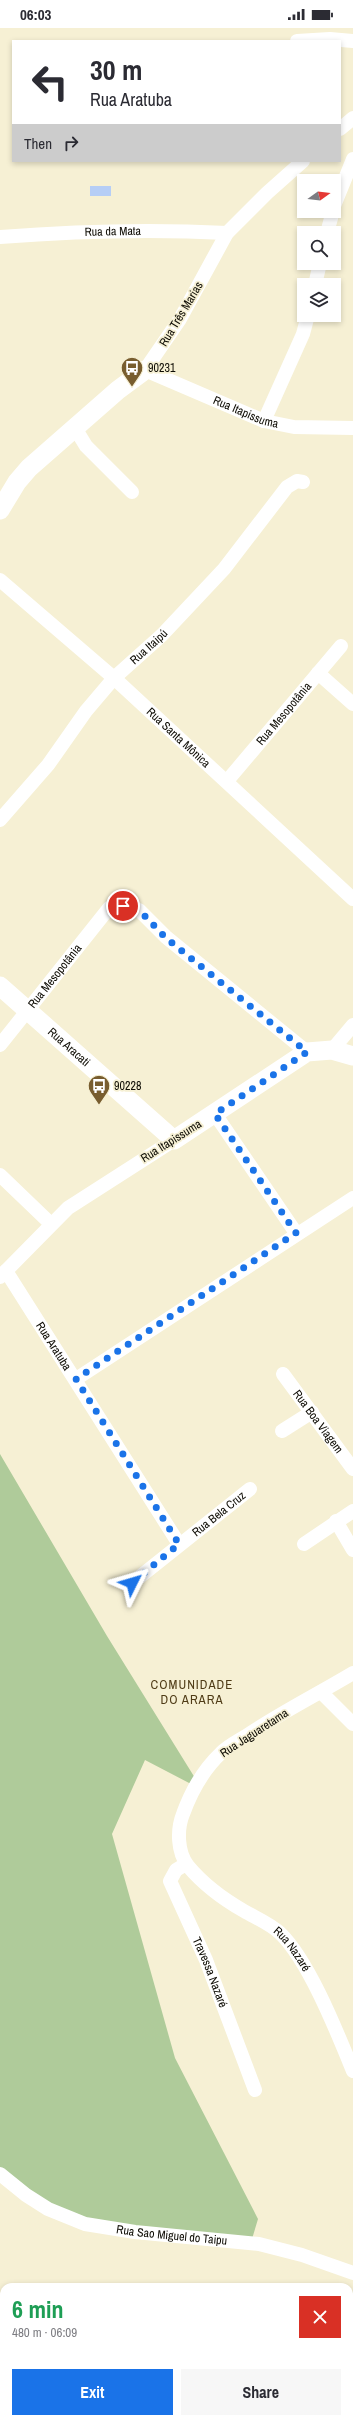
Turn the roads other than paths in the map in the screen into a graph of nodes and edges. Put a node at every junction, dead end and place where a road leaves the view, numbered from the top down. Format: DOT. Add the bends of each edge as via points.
graph roads {
  1 [pos="314,40"];
  2 [pos="353,41"];
  3 [pos="353,118"];
  4 [pos="341,128"];
  5 [pos="353,159"];
  6 [pos="303,162"];
  7 [pos="341,189"];
  8 [pos="227,233"];
  9 [pos="0,237"];
  10 [pos="306,322"];
  11 [pos="145,370"];
  12 [pos="264,421"];
  13 [pos="75,428"];
  14 [pos="353,428"];
  15 [pos="303,482"];
  16 [pos="132,492"];
  17 [pos="0,510"];
  18 [pos="0,580"];
  19 [pos="341,646"];
  20 [pos="318,673"];
  21 [pos="114,678"];
  22 [pos="353,704"];
  23 [pos="227,781"];
  24 [pos="0,820"];
  25 [pos="353,899"];
  26 [pos="0,986"];
  27 [pos="28,1012"];
  28 [pos="353,1025"];
  29 [pos="0,1045"];
  30 [pos="332,1050"];
  31 [pos="307,1052"];
  32 [pos="353,1056"];
  33 [pos="215,1114"];
  34 [pos="174,1140"];
  35 [pos="0,1175"];
  36 [pos="353,1198"];
  37 [pos="51,1224"];
  38 [pos="296,1233"];
  39 [pos="3,1274"];
  40 [pos="283,1374"];
  41 [pos="76,1379"];
  42 [pos="312,1412"];
  43 [pos="282,1431"];
  44 [pos="353,1469"];
  45 [pos="250,1489"];
  46 [pos="353,1511"];
  47 [pos="336,1521"];
  48 [pos="179,1544"];
  49 [pos="304,1544"];
  50 [pos="353,1550"];
  51 [pos="132,1583"];
  52 [pos="353,1673"];
  53 [pos="321,1692"];
  54 [pos="353,1724"];
  55 [pos="186,1864"];
  56 [pos="353,2071"];
  57 [pos="255,2090"];
  58 [pos="0,2174"];
  59 [pos="353,2273"];
  1 -- 2 [label="street"];
  3 -- 4 [label="street"];
  5 -- 7 [label="street"];
  6 -- 8 [label="street, Rua Três Marias"];
  8 -- 9 [label="street, Rua da Mata" via="138,230"];
  8 -- 11 [label="street, Rua Três Marias" via="180,319"];
  10 -- 12 [label="street"];
  11 -- 12 [label="street, Rua Itapissuma"];
  11 -- 13 [label="street, Rua Três Marias"];
  12 -- 14 [label="street, Rua Itapissuma" via="294,427"];
  13 -- 16 [label="street" via="86,446"];
  13 -- 17 [label="street, Rua Três Marias" via="29,468"];
  15 -- 21 [label="street, Rua Itaipú" via="297,481 287,487 224,569 162,635"];
  18 -- 21 [label="street, Rua Santa Mônica"];
  19 -- 20 [label="street, Rua Mesopotânia"];
  20 -- 22 [label="street"];
  20 -- 23 [label="street, Rua Mesopotânia"];
  21 -- 23 [label="street, Rua Santa Mônica"];
  21 -- 24 [label="street, Rua Itaipú" via="86,711 48,764"];
  23 -- 25 [label="street, Rua Santa Mônica"];
  26 -- 27 [label="street, Rua Aracati"];
  27 -- 29 [label="street, Rua Mesopotânia"];
  27 -- 31 [label="street, Rua Mesopotânia" via="109,908 123,906 139,910 166,938"];
  27 -- 34 [label="street, Rua Aracati"];
  28 -- 30 [label="street"];
  30 -- 31 [label="street, Rua Itapissuma"];
  30 -- 32 [label="street"];
  31 -- 33 [label="street, Rua Itapissuma"];
  33 -- 34 [label="street, Rua Itapissuma"];
  33 -- 38 [label="street"];
  34 -- 37 [label="street, Rua Itapissuma" via="101,1185 68,1208"];
  35 -- 37 [label="street"];
  36 -- 38 [label="street"];
  37 -- 39 [label="street, Rua Itapissuma"];
  38 -- 41 [label="street"];
  39 -- 41 [label="street, Rua Aratuba"];
  40 -- 42 [label="street, Rua Boa Viagem"];
  41 -- 48 [label="street, Rua Aratuba"];
  42 -- 43 [label="street"];
  42 -- 44 [label="street, Rua Boa Viagem"];
  45 -- 48 [label="street, Rua Bela Cruz"];
  46 -- 47 [label="street"];
  47 -- 49 [label="street"];
  47 -- 50 [label="street"];
  48 -- 51 [label="street, Rua Bela Cruz"];
  52 -- 53 [label="street, Rua Jaguaretama"];
  53 -- 54 [label="street"];
  53 -- 55 [label="street, Rua Jaguaretama" via="263,1724 221,1753 205,1772 189,1798 180,1820 178,1838"];
  55 -- 56 [label="street, Rua Nazaré" via="218,1894 264,1921 280,1933 290,1945 308,1974"];
  55 -- 57 [label="street, Travessa Nazaré" via="176,1870 170,1880 206,1960"];
  58 -- 59 [label="street, Rua Sao Miguel do Taipu" via="48,2209 85,2224 135,2232 259,2244 302,2255"];
}
